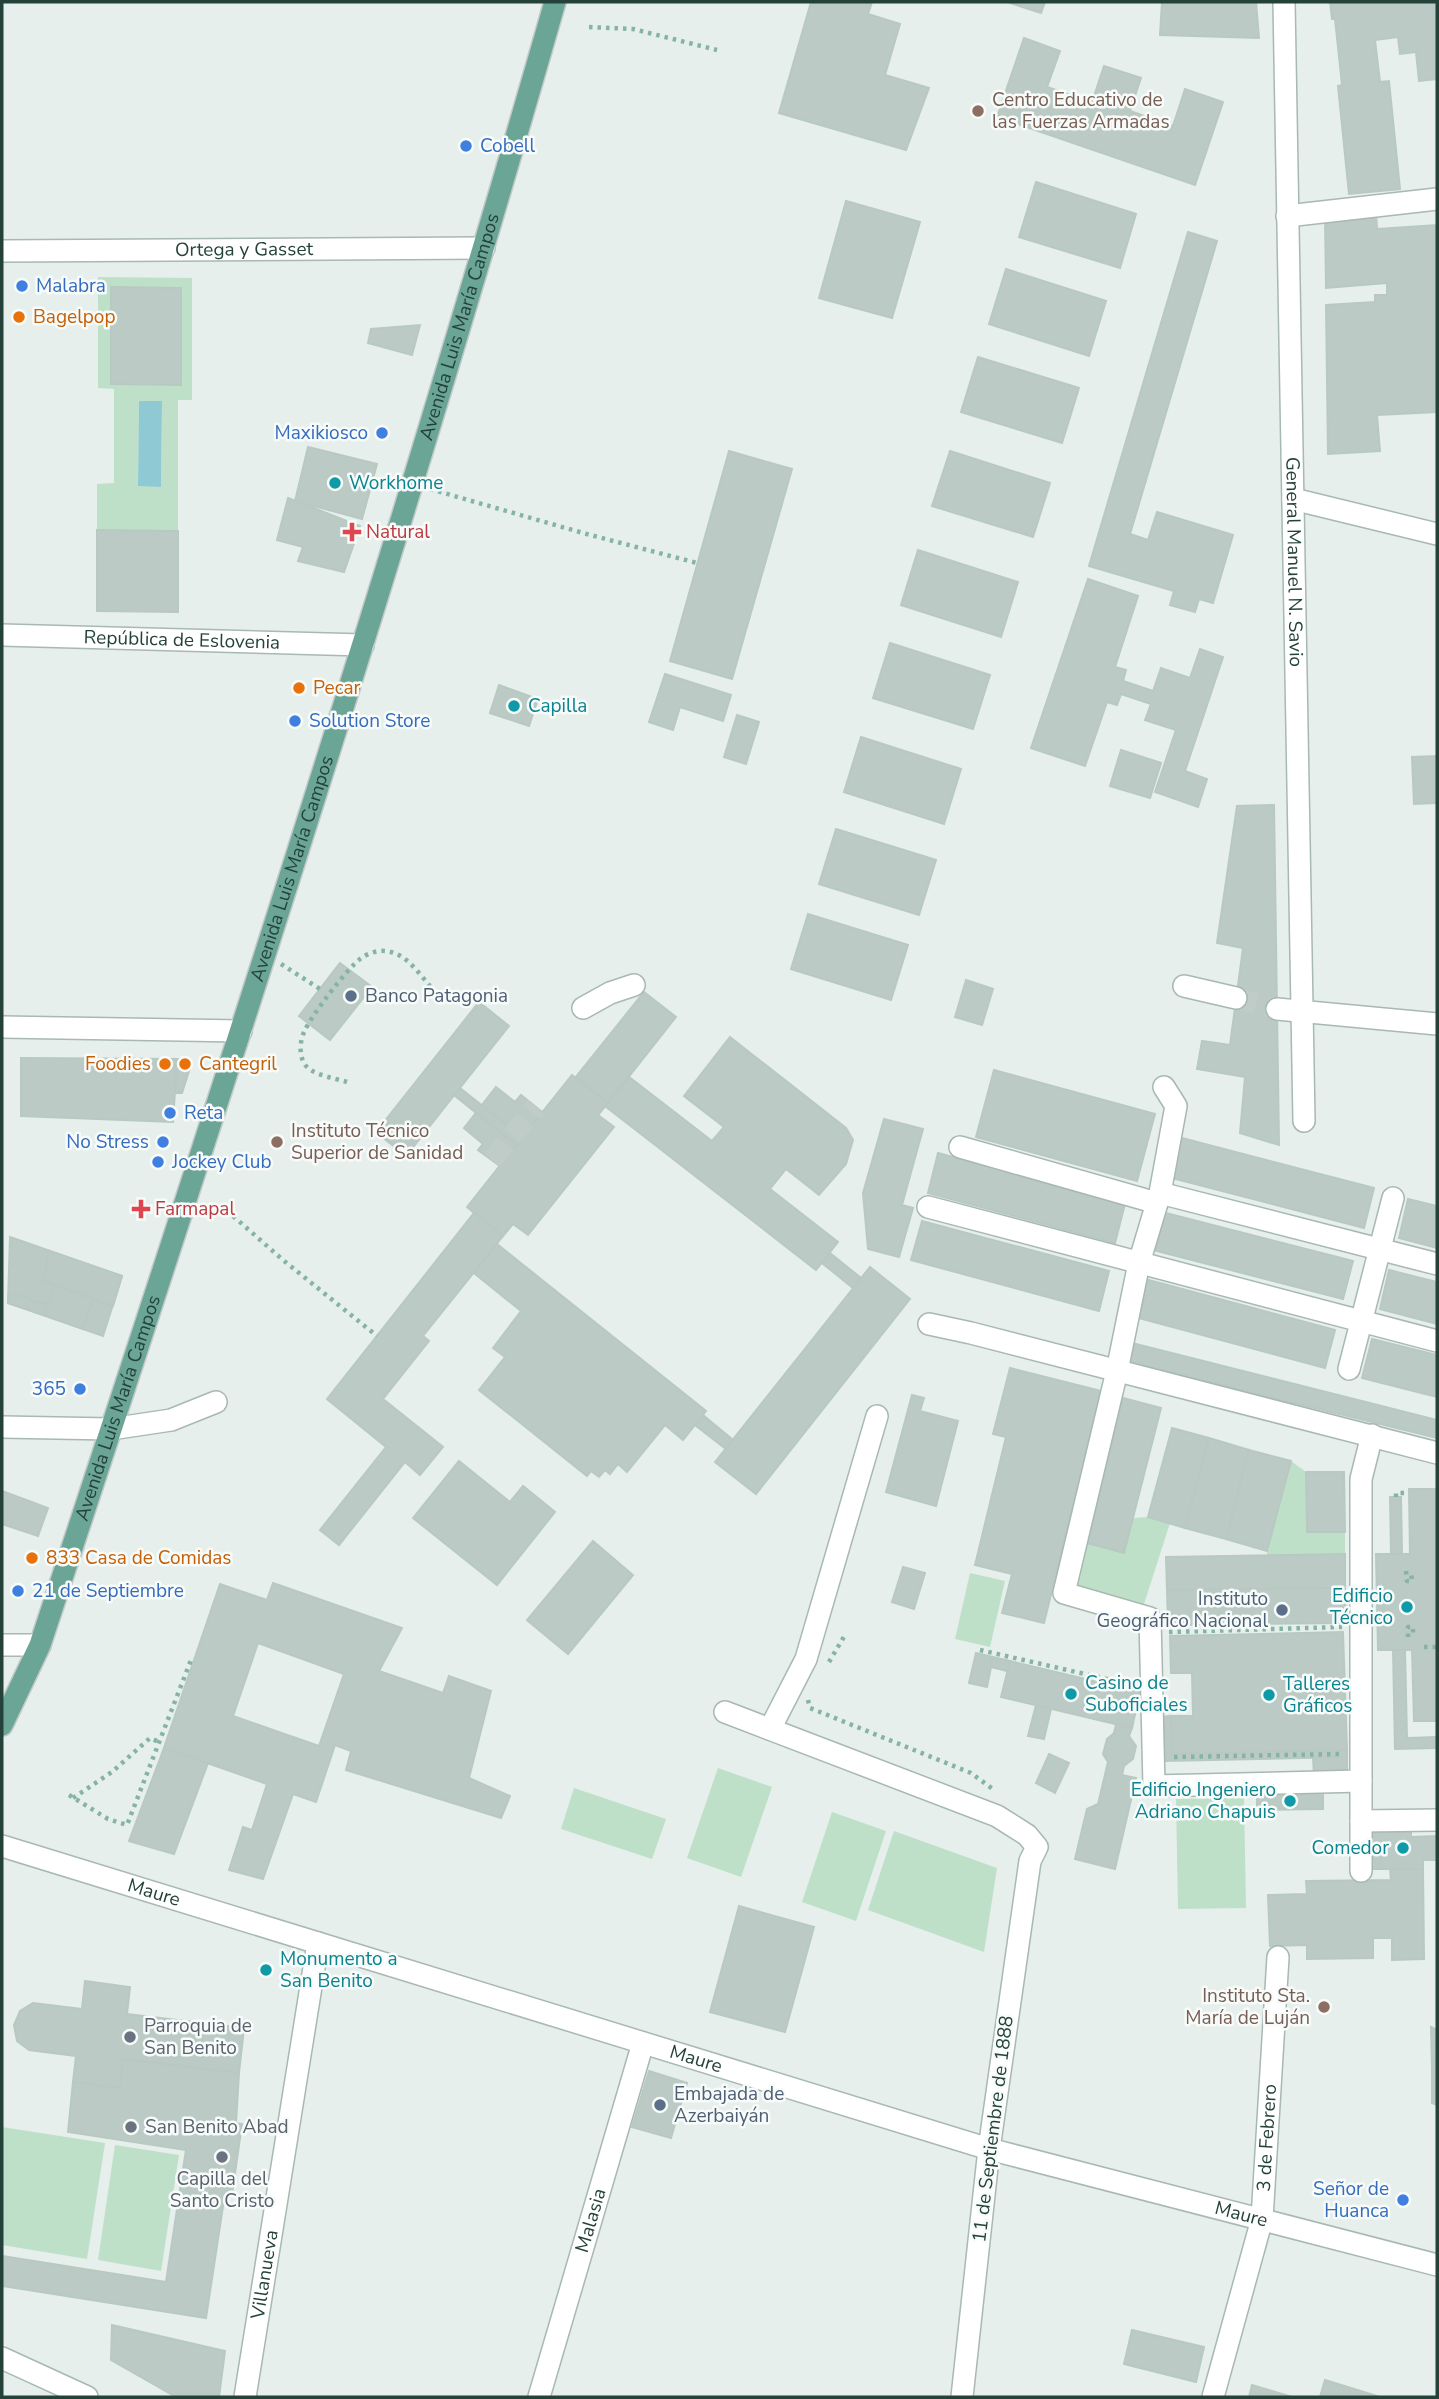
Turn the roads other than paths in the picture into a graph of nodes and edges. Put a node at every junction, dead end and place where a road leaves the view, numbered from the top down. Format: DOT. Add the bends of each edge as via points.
graph roads {
  1 [pos="555,2"];
  2 [pos="1284,2"];
  3 [pos="1437,199"];
  4 [pos="1287,216"];
  5 [pos="484,248"];
  6 [pos="2,251"];
  7 [pos="1293,499"];
  8 [pos="1437,534"];
  9 [pos="2,635"];
  10 [pos="363,645"];
  11 [pos="634,985"];
  12 [pos="1184,986"];
  13 [pos="1236,998"];
  14 [pos="583,1008"];
  15 [pos="1278,1009"];
  16 [pos="1301,1011"];
  17 [pos="1437,1024"];
  18 [pos="2,1027"];
  19 [pos="241,1031"];
  20 [pos="1164,1087"];
  21 [pos="1304,1121"];
  22 [pos="960,1147"];
  23 [pos="1159,1198"];
  24 [pos="1393,1198"];
  25 [pos="928,1207"];
  26 [pos="1380,1249"];
  27 [pos="1139,1263"];
  28 [pos="1437,1264"];
  29 [pos="1361,1321"];
  30 [pos="929,1324"];
  31 [pos="1437,1341"];
  32 [pos="1349,1368"];
  33 [pos="1117,1371"];
  34 [pos="216,1402"];
  35 [pos="877,1416"];
  36 [pos="2,1427"];
  37 [pos="111,1429"];
  38 [pos="1373,1435"];
  39 [pos="1437,1453"];
  40 [pos="2,1645"];
  41 [pos="40,1645"];
  42 [pos="725,1712"];
  43 [pos="2,1725"];
  44 [pos="770,1729"];
  45 [pos="1361,1781"];
  46 [pos="1437,1820"];
  47 [pos="1361,1821"];
  48 [pos="2,1846"];
  49 [pos="1361,1871"];
  50 [pos="318,1943"];
  51 [pos="1278,1957"];
  52 [pos="643,2043"];
  53 [pos="989,2149"];
  54 [pos="1262,2219"];
  55 [pos="1437,2265"];
  56 [pos="2,2358"];
  57 [pos="88,2397"];
  58 [pos="244,2397"];
  59 [pos="538,2397"];
  60 [pos="962,2397"];
  61 [pos="1213,2397"];
  1 -- 5 [label="main road, Avenida Luis María Campos"];
  2 -- 4 [label="street, General Manuel N. Savio"];
  3 -- 4 [label="street"];
  4 -- 7 [label="street, General Manuel N. Savio"];
  5 -- 6 [label="street, Ortega y Gasset"];
  5 -- 10 [label="main road, Avenida Luis María Campos"];
  7 -- 8 [label="street"];
  7 -- 16 [label="street, General Manuel N. Savio"];
  9 -- 10 [label="street, República de Eslovenia"];
  10 -- 19 [label="main road, Avenida Luis María Campos"];
  11 -- 14 [label="street"];
  12 -- 13 [label="street"];
  15 -- 16 [label="street"];
  16 -- 17 [label="street"];
  16 -- 21 [label="street, General Manuel N. Savio"];
  18 -- 19 [label="street"];
  19 -- 37 [label="main road, Avenida Luis María Campos"];
  20 -- 23 [label="street" via="1176,1106"];
  22 -- 23 [label="street"];
  23 -- 26 [label="street"];
  23 -- 27 [label="street"];
  24 -- 26 [label="street"];
  25 -- 27 [label="street"];
  26 -- 28 [label="street"];
  26 -- 29 [label="street"];
  27 -- 29 [label="street"];
  27 -- 33 [label="street"];
  29 -- 31 [label="street"];
  29 -- 32 [label="street"];
  30 -- 33 [label="street"];
  33 -- 38 [label="street"];
  33 -- 45 [label="street" via="1064,1593 1150,1618 1154,1786"];
  34 -- 37 [label="street" via="171,1420"];
  35 -- 44 [label="street" via="806,1659"];
  36 -- 37 [label="street"];
  37 -- 41 [label="main road, Avenida Luis María Campos"];
  38 -- 39 [label="street"];
  38 -- 45 [label="street" via="1361,1479"];
  40 -- 41 [label="street"];
  41 -- 43 [label="main road, Avenida Luis María Campos"];
  42 -- 44 [label="street"];
  44 -- 53 [label="street, 11 de Septiembre de 1888" via="997,1816 1037,1847 1030,1861"];
  45 -- 47 [label="street"];
  46 -- 47 [label="street"];
  47 -- 49 [label="street"];
  48 -- 50 [label="street, Maure"];
  50 -- 52 [label="street, Maure"];
  50 -- 58 [label="street, Villanueva"];
  51 -- 54 [label="street, 3 de Febrero"];
  52 -- 53 [label="street, Maure"];
  52 -- 59 [label="street, Malasia"];
  53 -- 54 [label="street, Maure"];
  53 -- 60 [label="street, 11 de Septiembre de 1888"];
  54 -- 55 [label="street, Maure"];
  54 -- 61 [label="street, 3 de Febrero"];
  56 -- 57 [label="street"];
}
